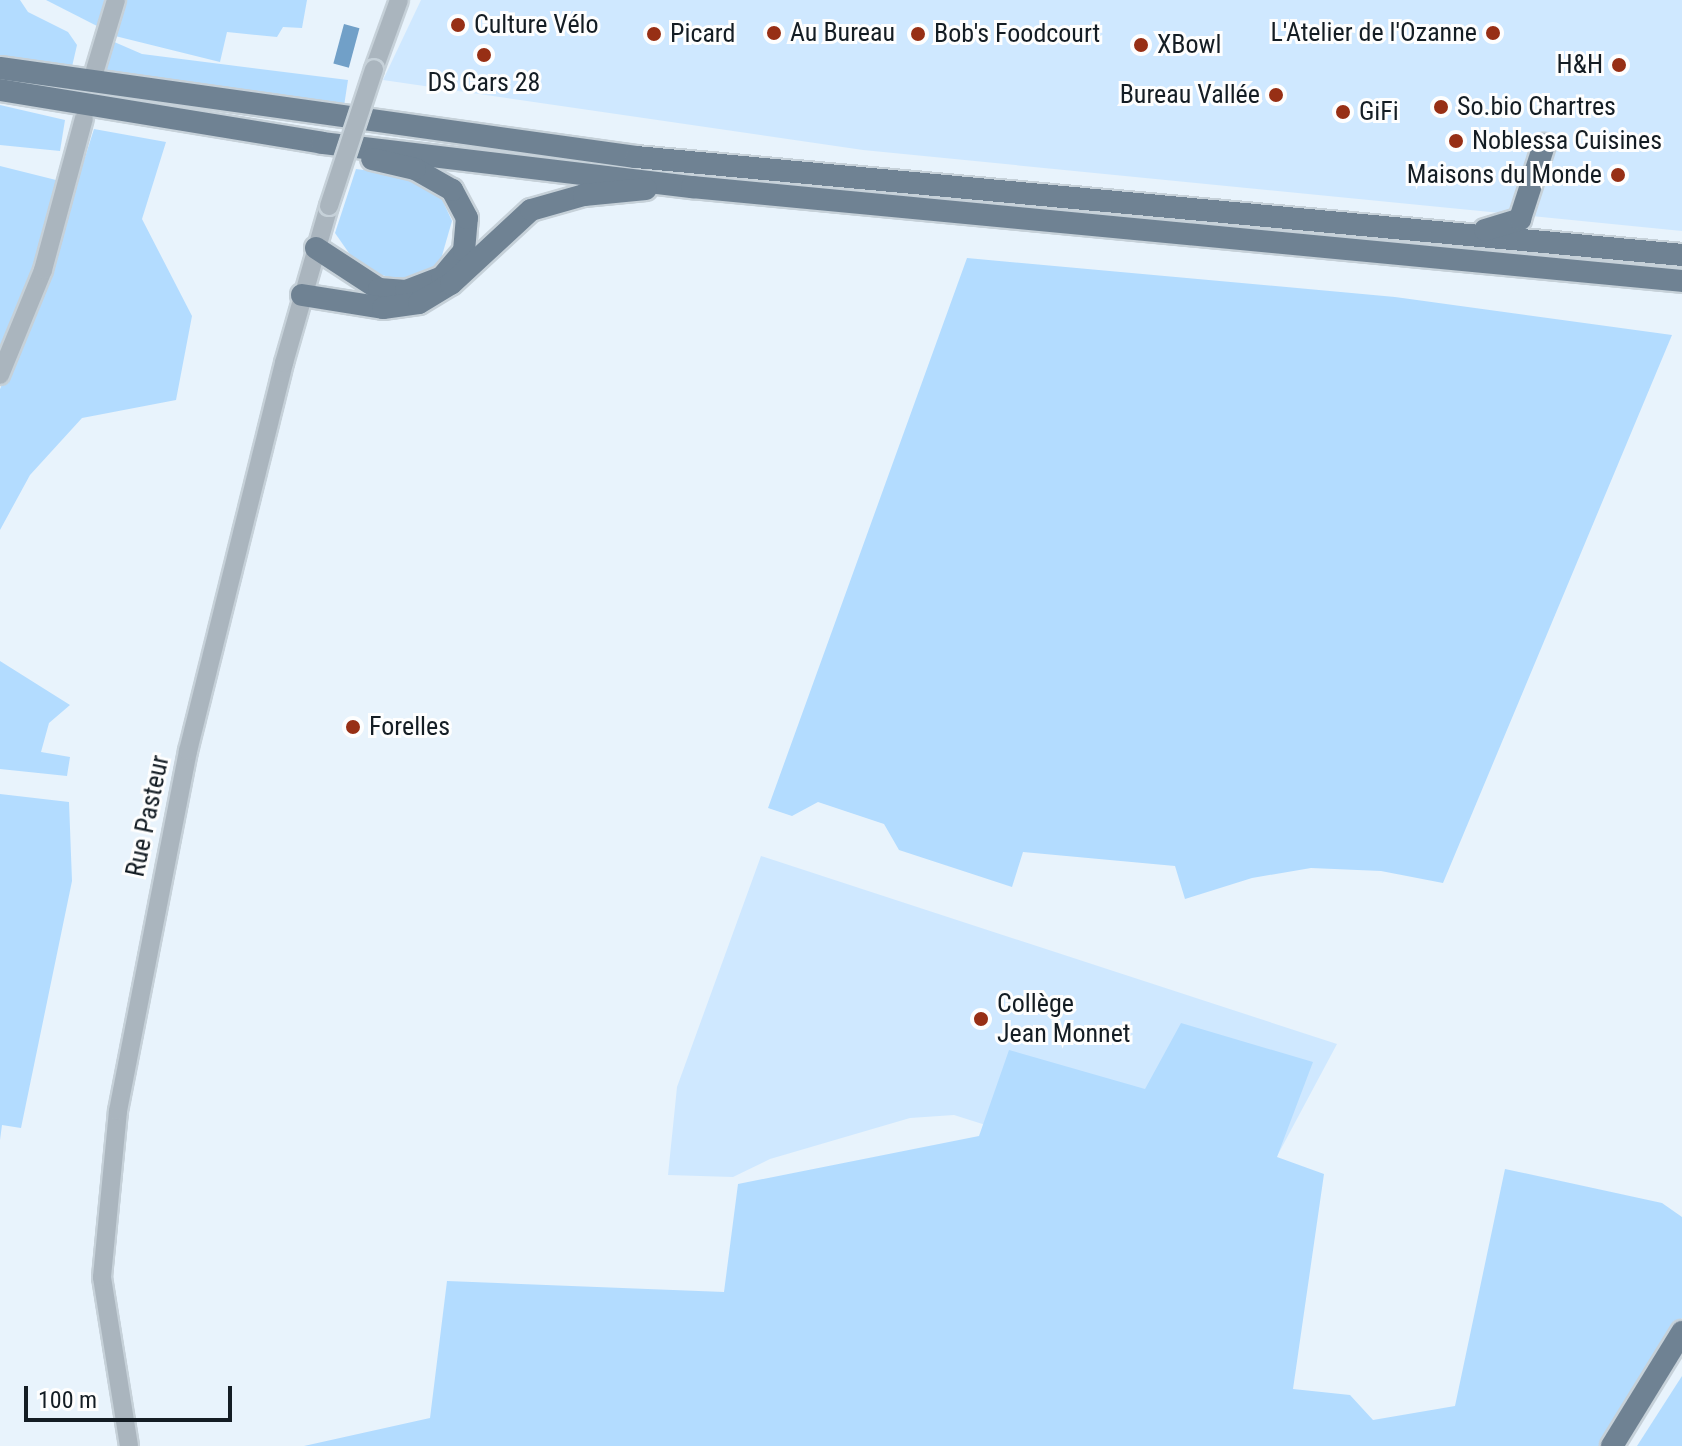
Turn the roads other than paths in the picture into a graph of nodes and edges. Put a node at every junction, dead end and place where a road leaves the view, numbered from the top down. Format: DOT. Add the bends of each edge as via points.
graph roads {
  1 [pos="116,0"];
  2 [pos="399,0"];
  3 [pos="0,68"];
  4 [pos="95,70"];
  5 [pos="0,90"];
  6 [pos="84,118"];
  7 [pos="322,143"];
  8 [pos="1544,145"];
  9 [pos="692,187"];
  10 [pos="1461,233"];
  11 [pos="316,248"];
  12 [pos="1682,255"];
  13 [pos="1682,281"];
  14 [pos="302,295"];
  15 [pos="0,375"];
  16 [pos="1682,1332"];
  17 [pos="129,1446"];
  18 [pos="1612,1446"];
  1 -- 4 [label="street"];
  2 -- 11 [label="street, Rue Pasteur, bridge"];
  3 -- 10 [label="main road" via="636,157"];
  5 -- 7 [label="main road"];
  6 -- 15 [label="street" via="43,270"];
  7 -- 9 [label="main road"];
  7 -- 11 [label="main road" via="356,158 433,176 452,190 467,218 467,235 464,251 448,271 406,291 379,289"];
  8 -- 10 [label="main road" via="1520,219"];
  9 -- 13 [label="main road"];
  9 -- 14 [label="main road" via="584,195 531,210 451,284 419,303 383,308"];
  10 -- 12 [label="main road"];
  11 -- 14 [label="street, Rue Pasteur"];
  14 -- 17 [label="street, Rue Pasteur" via="188,751 118,1111 102,1277"];
  16 -- 18 [label="main road"];
}
